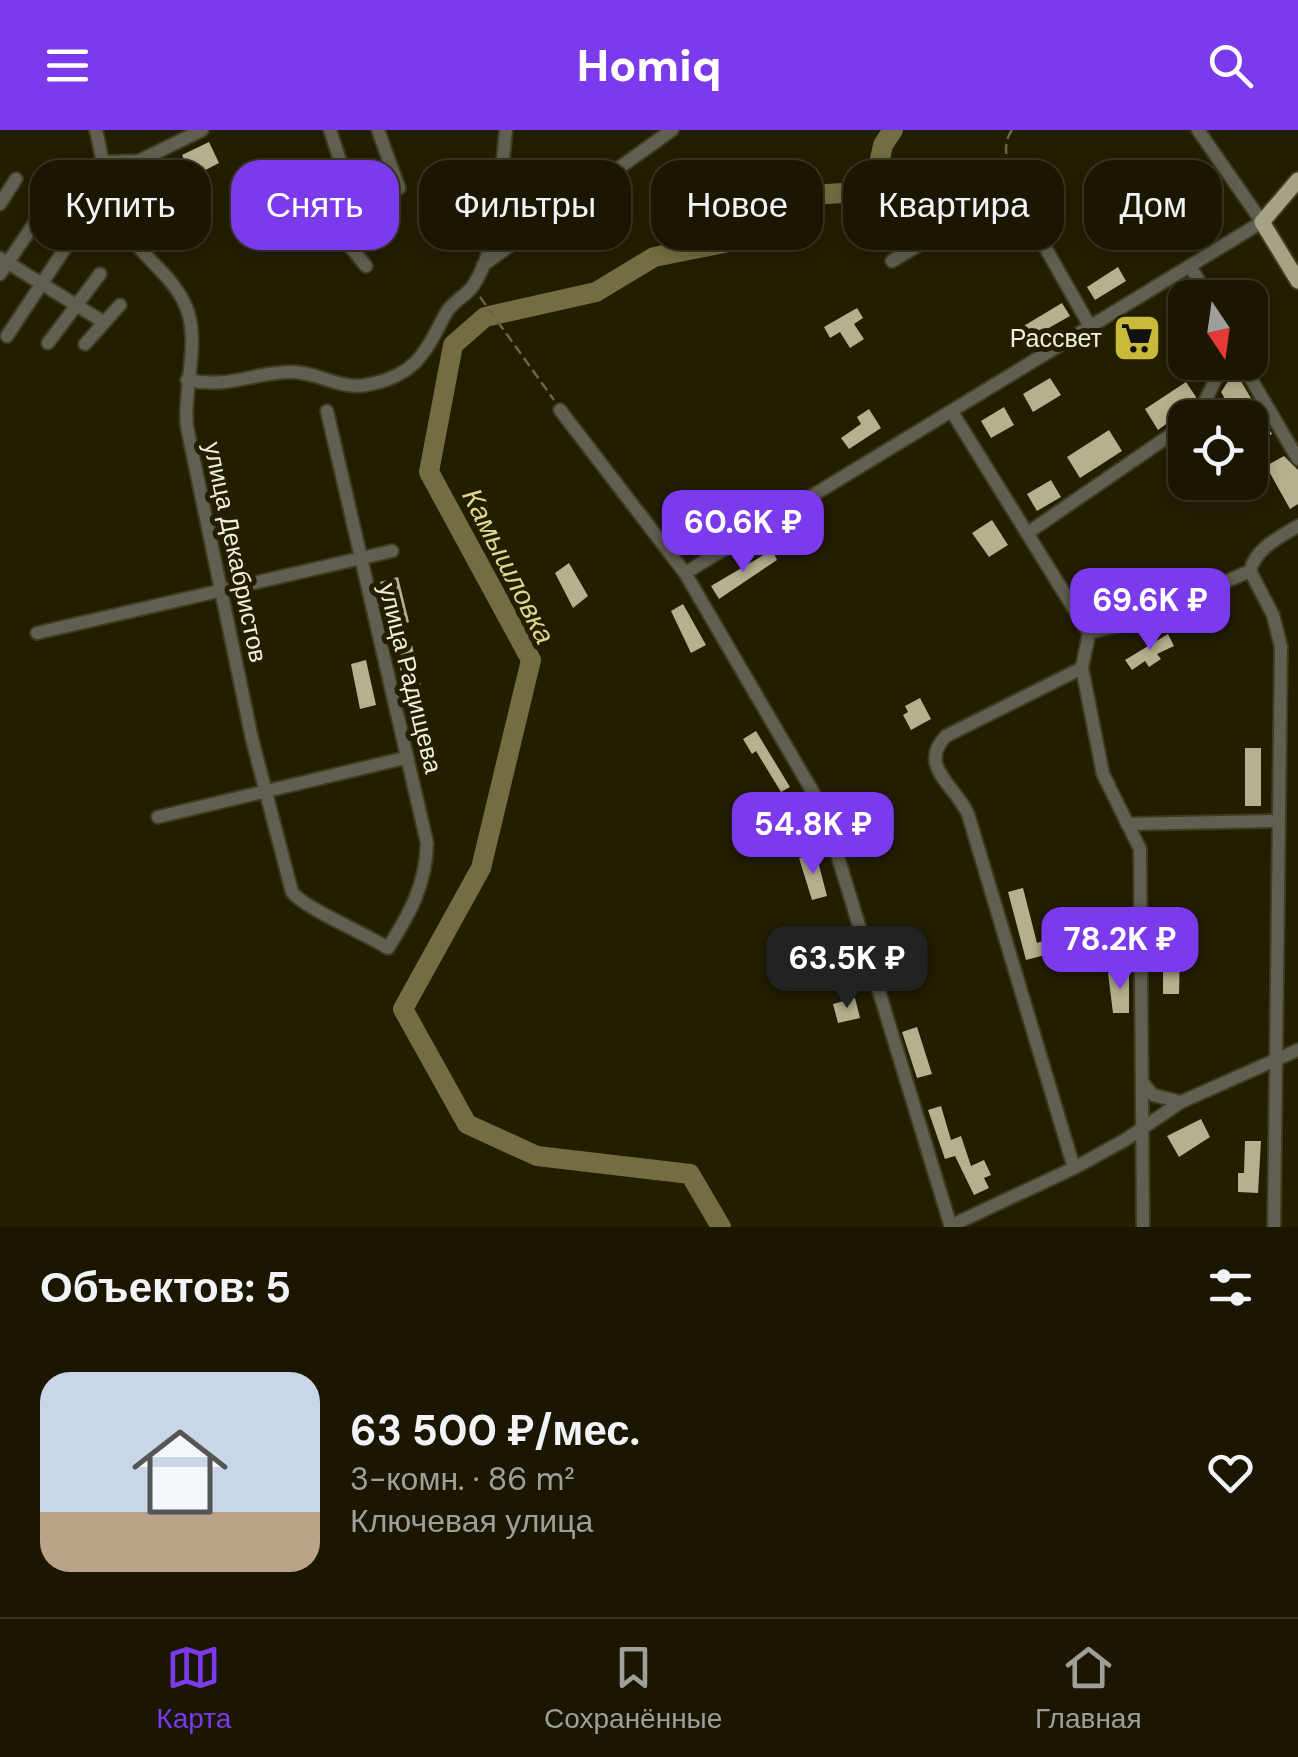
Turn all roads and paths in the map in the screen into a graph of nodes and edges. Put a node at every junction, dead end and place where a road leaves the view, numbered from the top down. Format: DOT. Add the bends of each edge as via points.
graph roads {
  1 [pos="96,130"];
  2 [pos="202,130"];
  3 [pos="330,130"];
  4 [pos="378,130"];
  5 [pos="506,130"];
  6 [pos="672,130"];
  7 [pos="1012,130"];
  8 [pos="1198,130"];
  9 [pos="103,160"];
  10 [pos="141,160"];
  11 [pos="338,160"];
  12 [pos="388,160"];
  13 [pos="1007,160"];
  14 [pos="16,179"];
  15 [pos="1298,180"];
  16 [pos="0,204"];
  17 [pos="1262,222"];
  18 [pos="30,228"];
  19 [pos="64,250"];
  20 [pos="143,250"];
  21 [pos="353,250"];
  22 [pos="911,250"];
  23 [pos="1047,250"];
  24 [pos="892,261"];
  25 [pos="2,265"];
  26 [pos="483,265"];
  27 [pos="366,266"];
  28 [pos="1190,266"];
  29 [pos="100,274"];
  30 [pos="1198,280"];
  31 [pos="1298,281"];
  32 [pos="39,284"];
  33 [pos="483,300"];
  34 [pos="78,305"];
  35 [pos="120,305"];
  36 [pos="102,321"];
  37 [pos="1091,328"];
  38 [pos="7,336"];
  39 [pos="48,343"];
  40 [pos="85,344"];
  41 [pos="187,380"];
  42 [pos="1252,380"];
  43 [pos="560,410"];
  44 [pos="328,411"];
  45 [pos="952,412"];
  46 [pos="1168,437"];
  47 [pos="1298,459"];
  48 [pos="1298,526"];
  49 [pos="1029,532"];
  50 [pos="392,551"];
  51 [pos="359,559"];
  52 [pos="1250,571"];
  53 [pos="685,573"];
  54 [pos="223,591"];
  55 [pos="1089,632"];
  56 [pos="37,633"];
  57 [pos="1082,668"];
  58 [pos="404,758"];
  59 [pos="265,789"];
  60 [pos="158,817"];
  61 [pos="1278,820"];
  62 [pos="1127,824"];
  63 [pos="388,948"];
  64 [pos="1298,1050"];
  65 [pos="1276,1060"];
  66 [pos="1143,1083"];
  67 [pos="1182,1102"];
  68 [pos="1142,1128"];
  69 [pos="1074,1168"];
  70 [pos="951,1227"];
  71 [pos="1143,1227"];
  72 [pos="1274,1227"];
  1 -- 9 [label="street, улица Декабристов"];
  2 -- 10 [label="street"];
  3 -- 11 [label="street"];
  4 -- 12 [label="street"];
  5 -- 26 [label="street"];
  6 -- 26 [label="street"];
  7 -- 13 [label="path" via="1005,139"];
  8 -- 17 [label="street"];
  14 -- 16 [label="street"];
  15 -- 17 [label="main road"];
  17 -- 28 [label="street"];
  17 -- 31 [label="main road"];
  18 -- 25 [label="street"];
  19 -- 32 [label="street"];
  20 -- 41 [label="street, улица Декабристов" via="188,312"];
  21 -- 27 [label="street"];
  22 -- 24 [label="street"];
  23 -- 37 [label="street"];
  25 -- 32 [label="street"];
  26 -- 41 [label="street" via="472,288 448,309 419,363 393,378 362,386 287,372 235,384"];
  28 -- 30 [label="street"];
  28 -- 37 [label="street"];
  29 -- 34 [label="street"];
  32 -- 34 [label="street"];
  32 -- 38 [label="street"];
  33 -- 43 [label="path"];
  34 -- 36 [label="street"];
  34 -- 39 [label="street"];
  35 -- 36 [label="street"];
  36 -- 40 [label="street"];
  37 -- 45 [label="street"];
  41 -- 54 [label="street, улица Декабристов" via="187,427"];
  42 -- 47 [label="street"];
  43 -- 53 [label="street"];
  44 -- 51 [label="street, улица Радищева"];
  45 -- 49 [label="street"];
  45 -- 53 [label="street"];
  46 -- 49 [label="street"];
  48 -- 52 [label="street" via="1268,544"];
  49 -- 55 [label="street"];
  50 -- 51 [label="street"];
  51 -- 54 [label="street"];
  51 -- 58 [label="street, улица Радищева"];
  52 -- 55 [label="street" via="1138,620"];
  52 -- 61 [label="street" via="1280,631"];
  53 -- 70 [label="street" via="824,811"];
  54 -- 56 [label="street"];
  54 -- 59 [label="street, улица Декабристов"];
  55 -- 57 [label="street"];
  57 -- 62 [label="street" via="1103,774"];
  57 -- 69 [label="street" via="946,736 934,760 968,814"];
  58 -- 59 [label="street"];
  58 -- 63 [label="street, улица Радищева" via="421,806 426,867 416,904"];
  59 -- 60 [label="street"];
  59 -- 63 [label="street, улица Декабристов" via="292,892"];
  61 -- 62 [label="street"];
  61 -- 65 [label="street"];
  62 -- 66 [label="street" via="1140,849"];
  64 -- 65 [label="street"];
  65 -- 67 [label="street"];
  65 -- 72 [label="street"];
  66 -- 67 [label="street" via="1153,1095"];
  66 -- 68 [label="street"];
  67 -- 68 [label="street"];
  68 -- 69 [label="street"];
  68 -- 71 [label="street"];
  69 -- 70 [label="street"];
}
